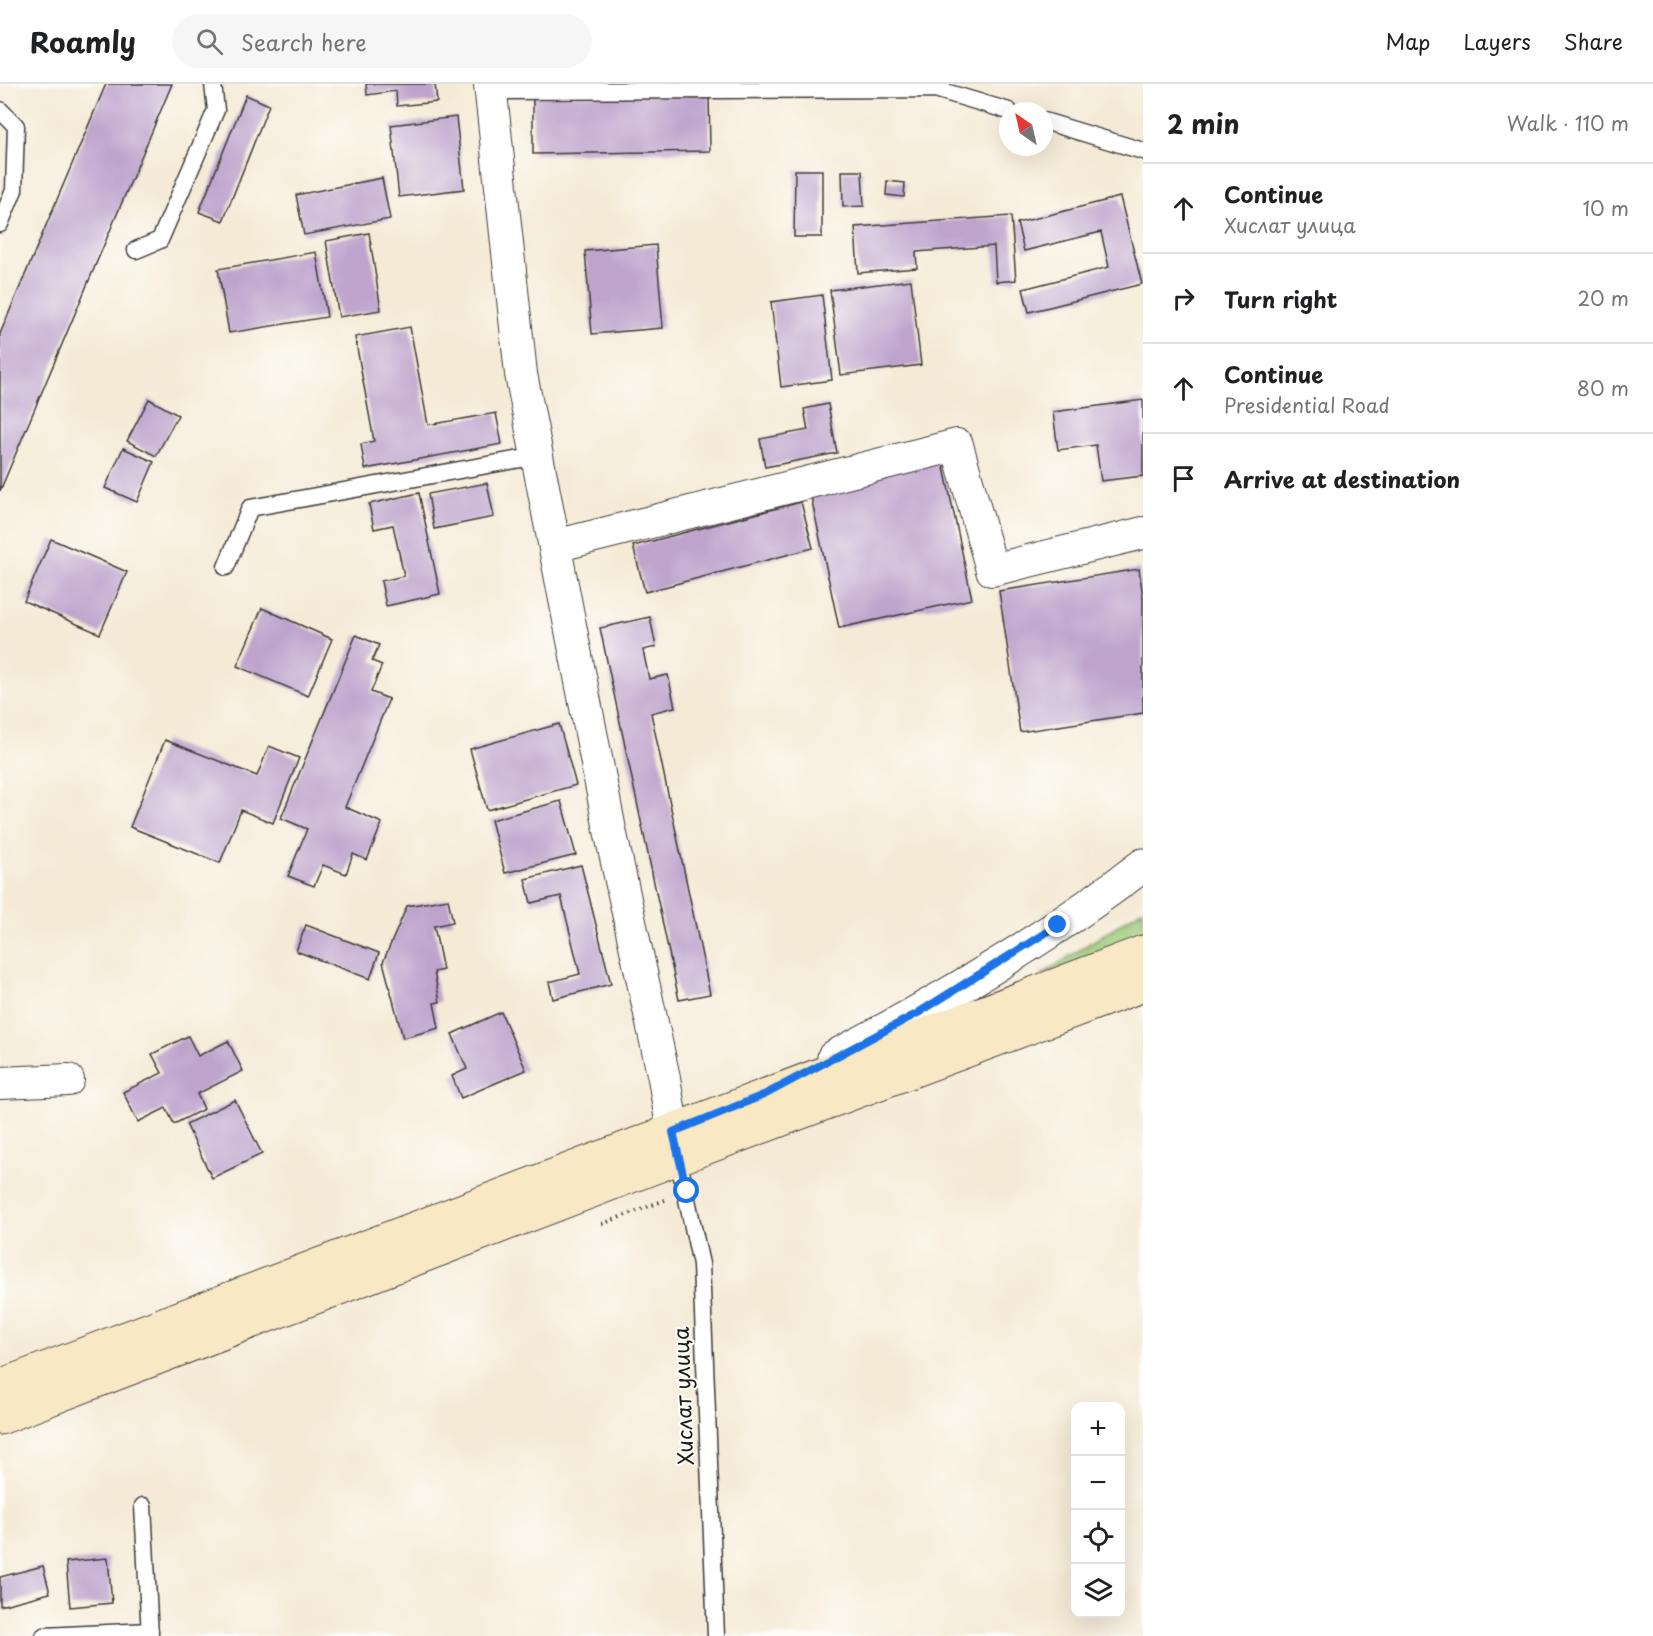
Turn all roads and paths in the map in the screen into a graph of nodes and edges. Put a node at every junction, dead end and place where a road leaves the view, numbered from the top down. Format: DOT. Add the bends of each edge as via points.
graph roads {
  1 [pos="213,84"];
  2 [pos="490,87"];
  3 [pos="999,108"];
  4 [pos="0,110"];
  5 [pos="1053,125"];
  6 [pos="1143,151"];
  7 [pos="0,224"];
  8 [pos="136,250"];
  9 [pos="537,456"];
  10 [pos="1143,533"];
  11 [pos="555,546"];
  12 [pos="226,567"];
  13 [pos="1143,865"];
  14 [pos="1143,952"];
  15 [pos="1143,985"];
  16 [pos="68,1080"];
  17 [pos="0,1083"];
  18 [pos="766,1094"];
  19 [pos="675,1145"];
  20 [pos="0,1386"];
  21 [pos="0,1418"];
  22 [pos="143,1506"];
  23 [pos="150,1634"];
  24 [pos="44,1636"];
  25 [pos="716,1636"];
  1 -- 8 [label="lane" via="216,110 160,240"];
  2 -- 3 [label="lane" via="935,89"];
  2 -- 9 [label="street" via="521,374"];
  4 -- 7 [label="lane" via="16,126 14,189"];
  5 -- 6 [label="lane"];
  9 -- 11 [label="street"];
  9 -- 12 [label="lane" via="250,508"];
  10 -- 11 [label="street" via="992,570 957,445"];
  11 -- 19 [label="street"];
  13 -- 18 [label="street" via="1038,938 918,1013"];
  14 -- 18 [label="main road"];
  15 -- 19 [label="main road"];
  16 -- 17 [label="street"];
  18 -- 19 [label="main road"];
  19 -- 20 [label="main road"];
  19 -- 21 [label="main road"];
  19 -- 25 [label="lane, Хислат улица" via="702,1275"];
  22 -- 23 [label="lane"];
  23 -- 24 [label="lane"];
}
